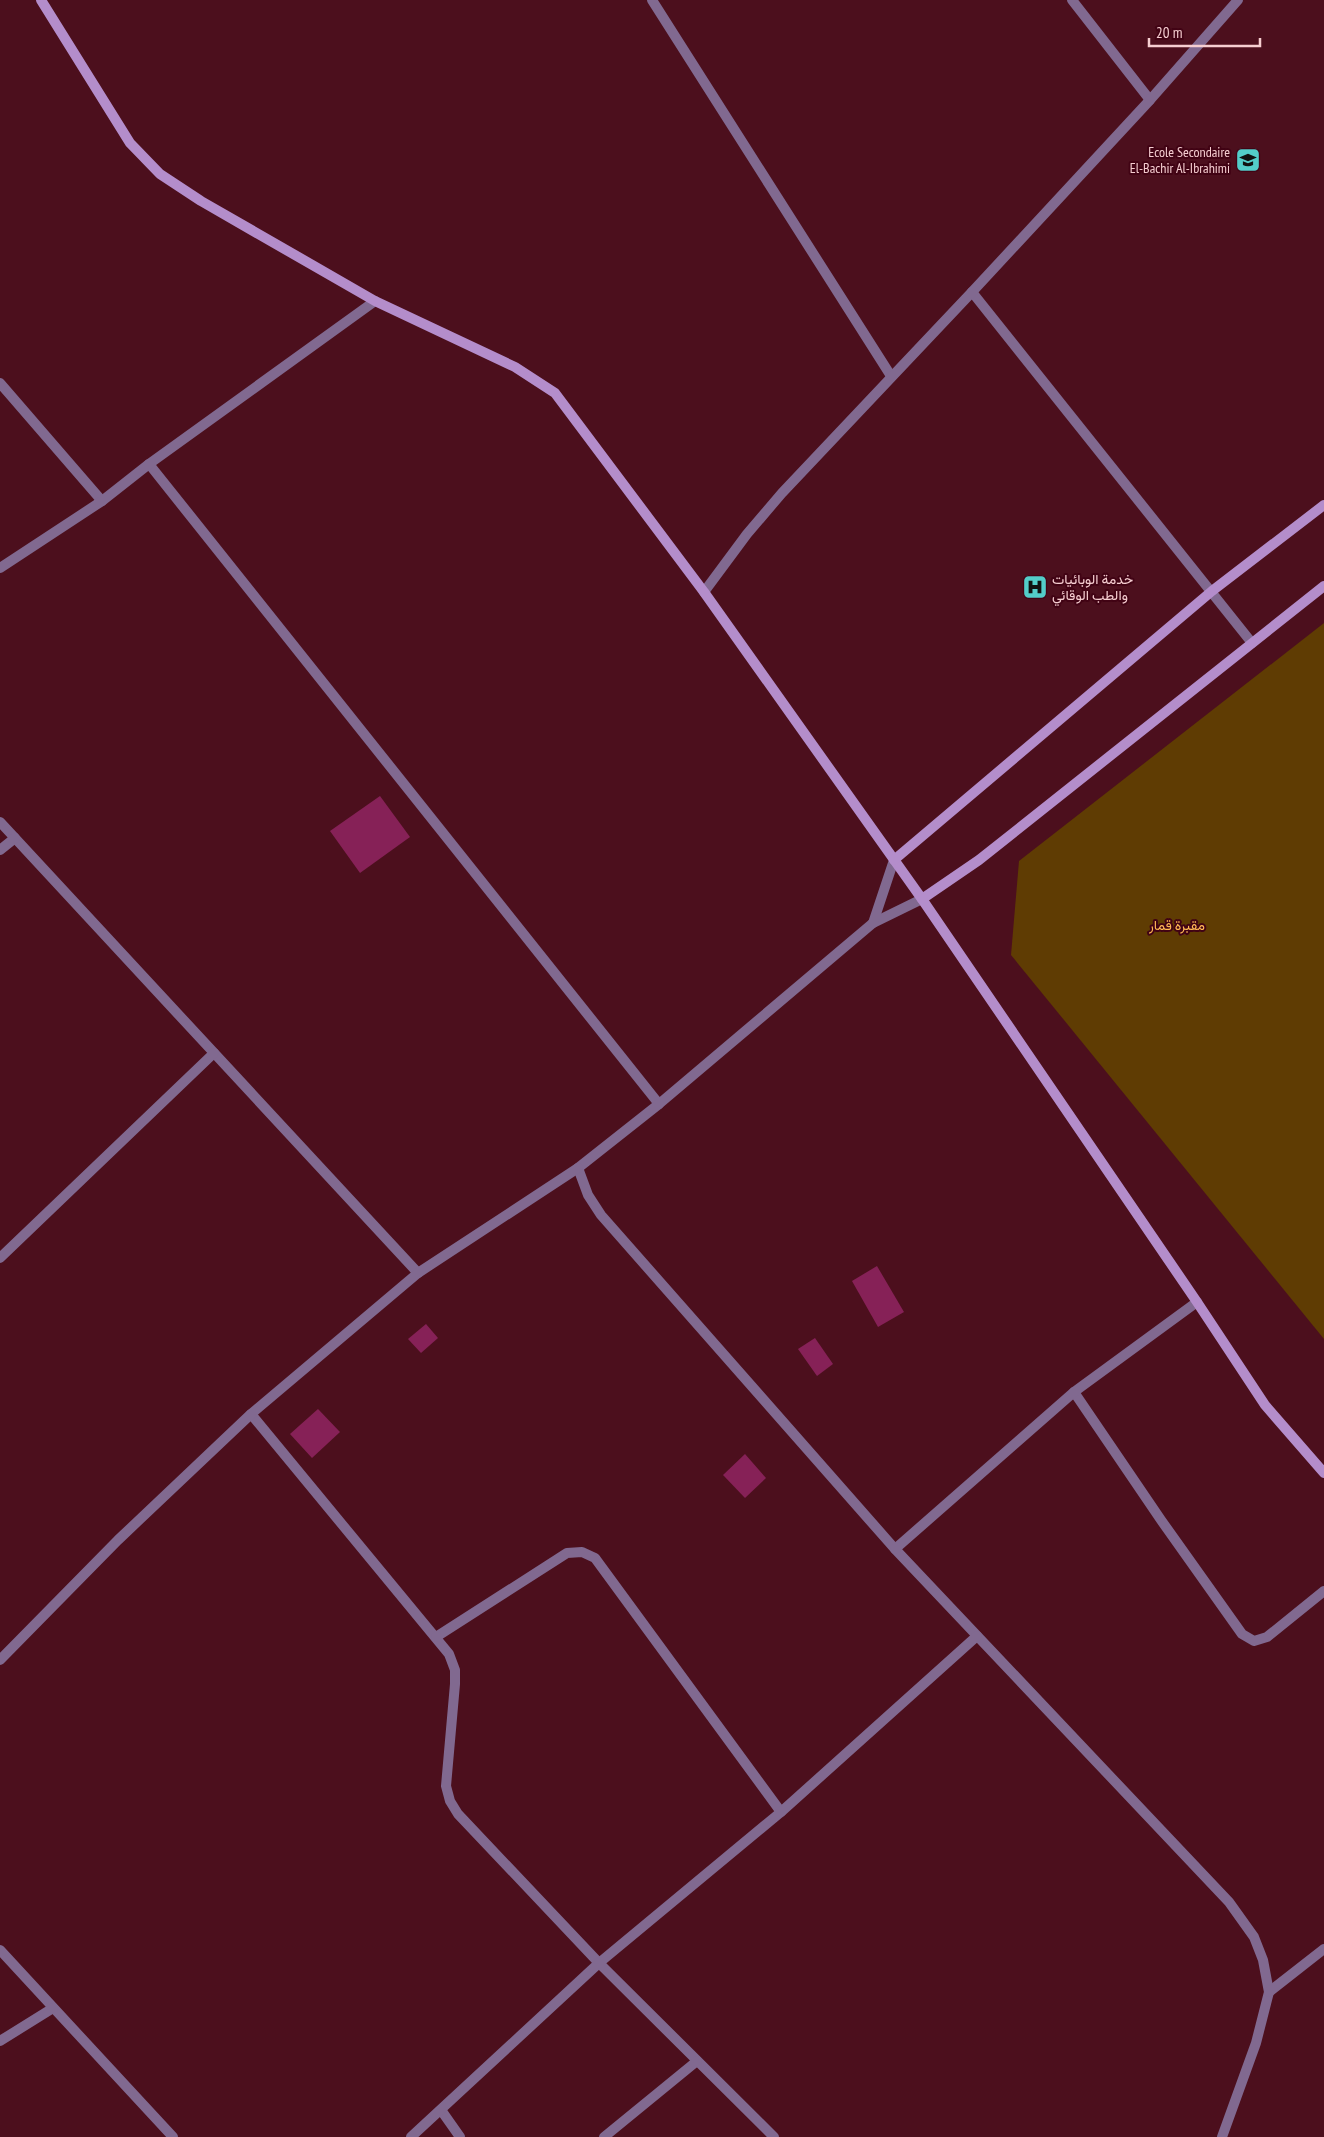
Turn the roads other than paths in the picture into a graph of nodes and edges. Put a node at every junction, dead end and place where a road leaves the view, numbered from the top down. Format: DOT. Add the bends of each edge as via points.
graph roads {
  1 [pos="652,0"];
  2 [pos="1072,0"];
  3 [pos="1238,0"];
  4 [pos="43,1"];
  5 [pos="1150,100"];
  6 [pos="972,292"];
  7 [pos="376,301"];
  8 [pos="891,376"];
  9 [pos="0,383"];
  10 [pos="149,464"];
  11 [pos="102,501"];
  12 [pos="1324,505"];
  13 [pos="0,568"];
  14 [pos="1324,586"];
  15 [pos="1212,591"];
  16 [pos="704,592"];
  17 [pos="1252,643"];
  18 [pos="0,822"];
  19 [pos="15,838"];
  20 [pos="0,850"];
  21 [pos="894,860"];
  22 [pos="922,899"];
  23 [pos="873,923"];
  24 [pos="214,1053"];
  25 [pos="659,1104"];
  26 [pos="578,1168"];
  27 [pos="0,1258"];
  28 [pos="418,1273"];
  29 [pos="1198,1302"];
  30 [pos="1074,1392"];
  31 [pos="251,1414"];
  32 [pos="1324,1473"];
  33 [pos="895,1549"];
  34 [pos="1324,1591"];
  35 [pos="977,1636"];
  36 [pos="436,1637"];
  37 [pos="0,1660"];
  38 [pos="781,1812"];
  39 [pos="1324,1949"];
  40 [pos="0,1950"];
  41 [pos="599,1962"];
  42 [pos="1269,1992"];
  43 [pos="53,2008"];
  44 [pos="0,2041"];
  45 [pos="697,2061"];
  46 [pos="441,2110"];
  47 [pos="173,2137"];
  48 [pos="411,2137"];
  49 [pos="460,2137"];
  50 [pos="604,2137"];
  51 [pos="774,2137"];
  52 [pos="1222,2137"];
  1 -- 8 [label="street"];
  2 -- 5 [label="street"];
  3 -- 5 [label="street"];
  4 -- 7 [label="street" via="130,143 160,174"];
  5 -- 6 [label="street"];
  6 -- 8 [label="street"];
  6 -- 15 [label="street"];
  7 -- 10 [label="street"];
  7 -- 16 [label="street" via="515,366 555,393"];
  8 -- 16 [label="street" via="782,493"];
  9 -- 11 [label="street"];
  10 -- 11 [label="street"];
  10 -- 25 [label="street"];
  11 -- 13 [label="street"];
  12 -- 15 [label="street"];
  14 -- 17 [label="street"];
  15 -- 17 [label="street"];
  15 -- 21 [label="street"];
  16 -- 21 [label="street"];
  17 -- 22 [label="street" via="979,860"];
  18 -- 19 [label="street"];
  19 -- 20 [label="street"];
  19 -- 24 [label="street"];
  21 -- 22 [label="street"];
  21 -- 23 [label="street"];
  22 -- 23 [label="street"];
  22 -- 29 [label="street"];
  23 -- 25 [label="street"];
  24 -- 27 [label="street"];
  24 -- 28 [label="street"];
  25 -- 26 [label="street"];
  26 -- 28 [label="street"];
  26 -- 33 [label="street" via="588,1195 601,1216"];
  28 -- 31 [label="street"];
  29 -- 30 [label="street"];
  29 -- 32 [label="street" via="1265,1405"];
  30 -- 33 [label="street"];
  30 -- 34 [label="street" via="1242,1634 1254,1640 1267,1637"];
  31 -- 36 [label="street"];
  31 -- 37 [label="street" via="118,1540"];
  33 -- 35 [label="street"];
  35 -- 38 [label="street"];
  35 -- 42 [label="street" via="1229,1902 1254,1937 1264,1960"];
  36 -- 38 [label="street" via="567,1553 582,1552 595,1558"];
  36 -- 41 [label="street" via="455,1670 446,1786 450,1801 458,1814"];
  38 -- 41 [label="street"];
  39 -- 42 [label="street"];
  40 -- 43 [label="street"];
  41 -- 45 [label="street"];
  41 -- 46 [label="street"];
  42 -- 52 [label="street" via="1256,2043"];
  43 -- 44 [label="street"];
  43 -- 47 [label="street"];
  45 -- 50 [label="street"];
  45 -- 51 [label="street"];
  46 -- 48 [label="street"];
  46 -- 49 [label="street"];
}
